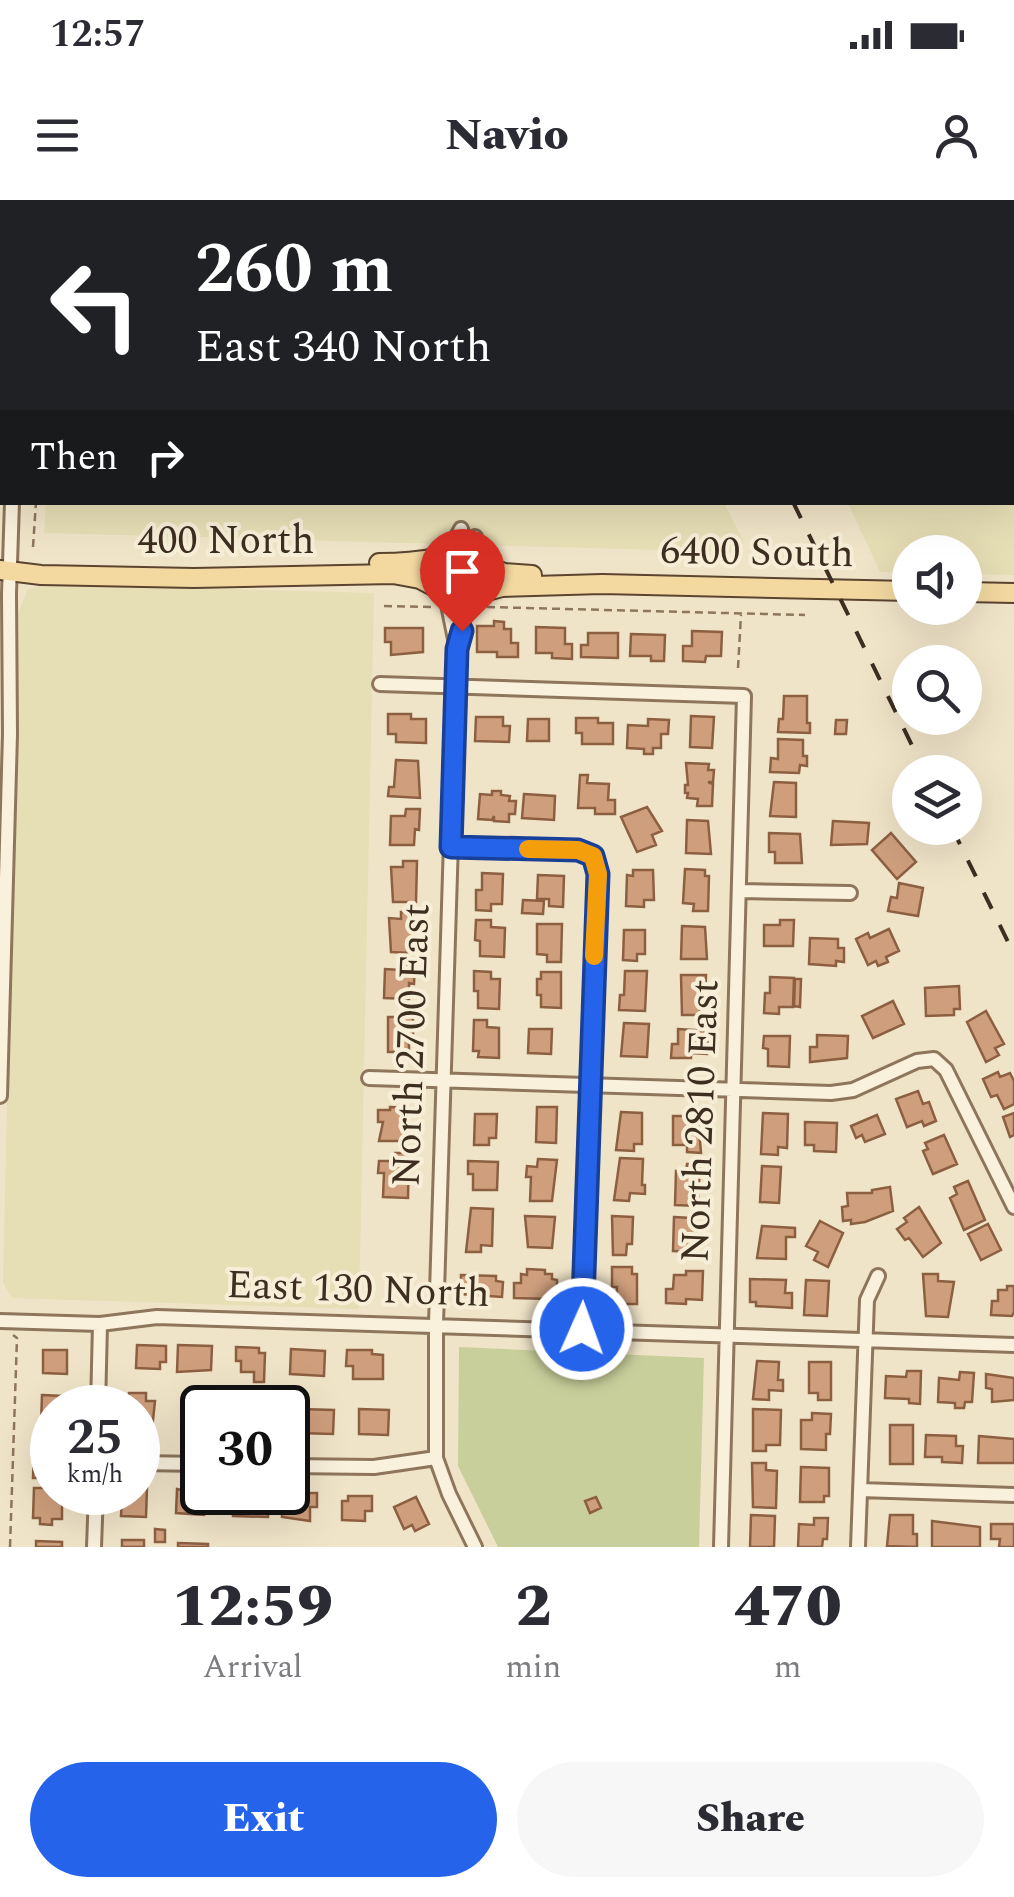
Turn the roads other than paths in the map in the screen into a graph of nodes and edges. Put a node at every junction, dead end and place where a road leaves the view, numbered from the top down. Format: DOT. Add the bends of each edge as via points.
graph roads {
  1 [pos="12,505"];
  2 [pos="460,529"];
  3 [pos="475,537"];
  4 [pos="445,555"];
  5 [pos="479,561"];
  6 [pos="4,571"];
  7 [pos="602,584"];
  8 [pos="892,591"];
  9 [pos="982,593"];
  10 [pos="1014,594"];
  11 [pos="478,597"];
  12 [pos="442,599"];
  13 [pos="457,649"];
  14 [pos="380,684"];
  15 [pos="456,686"];
  16 [pos="451,847"];
  17 [pos="741,891"];
  18 [pos="850,893"];
  19 [pos="369,1078"];
  20 [pos="443,1080"];
  21 [pos="589,1086"];
  22 [pos="734,1089"];
  23 [pos="0,1096"];
  24 [pos="1014,1207"];
  25 [pos="878,1276"];
  26 [pos="0,1321"];
  27 [pos="100,1324"];
  28 [pos="436,1324"];
  29 [pos="582,1329"];
  30 [pos="728,1335"];
  31 [pos="865,1340"];
  32 [pos="1014,1345"];
  33 [pos="99,1385"];
  34 [pos="436,1458"];
  35 [pos="310,1466"];
  36 [pos="860,1490"];
  37 [pos="1014,1495"];
  38 [pos="95,1515"];
  39 [pos="94,1547"];
  40 [pos="475,1547"];
  41 [pos="722,1547"];
  42 [pos="858,1547"];
  1 -- 6 [label="street"];
  2 -- 4 [label="street"];
  3 -- 5 [label="street"];
  4 -- 5 [label="main road" via="460,550"];
  4 -- 6 [label="main road, 400 North" via="222,567 39,564"];
  4 -- 12 [label="main road" via="435,573"];
  5 -- 7 [label="main road, 6400 South" via="514,574"];
  5 -- 11 [label="main road" via="484,576"];
  6 -- 12 [label="main road, 400 North" via="194,578 392,574 420,579"];
  6 -- 23 [label="street" via="10,734"];
  7 -- 8 [label="main road, 6400 South"];
  7 -- 11 [label="main road, 6400 South" via="518,586"];
  9 -- 10 [label="main road"];
  11 -- 12 [label="main road"];
  11 -- 13 [label="street, North 2700 East" via="467,605"];
  12 -- 13 [label="street, North 2700 East"];
  13 -- 15 [label="street, North 2700 East"];
  14 -- 15 [label="street"];
  15 -- 16 [label="street, North 2700 East"];
  15 -- 17 [label="street, North 2810 East" via="744,696"];
  16 -- 20 [label="street, North 2700 East"];
  16 -- 21 [label="street" via="578,850 593,856 598,874"];
  17 -- 18 [label="street"];
  17 -- 22 [label="street, North 2810 East"];
  19 -- 20 [label="street"];
  20 -- 21 [label="street"];
  20 -- 28 [label="street, North 2700 East"];
  21 -- 22 [label="street"];
  21 -- 29 [label="street"];
  22 -- 24 [label="street" via="853,1090 917,1060 934,1059 946,1070"];
  22 -- 30 [label="street, North 2810 East"];
  25 -- 31 [label="street" via="867,1300"];
  26 -- 27 [label="street, East 130 North"];
  27 -- 28 [label="street, East 130 North" via="157,1317"];
  27 -- 33 [label="street"];
  28 -- 29 [label="street, East 130 North"];
  28 -- 34 [label="street, North 2700 East"];
  29 -- 30 [label="street, East 130 North"];
  30 -- 31 [label="street, East 130 North"];
  30 -- 41 [label="street, North 2810 East"];
  31 -- 32 [label="street, East 130 North"];
  31 -- 36 [label="street"];
  34 -- 35 [label="street"];
  34 -- 40 [label="street"];
  36 -- 37 [label="street"];
  36 -- 42 [label="street"];
  38 -- 39 [label="street"];
}
